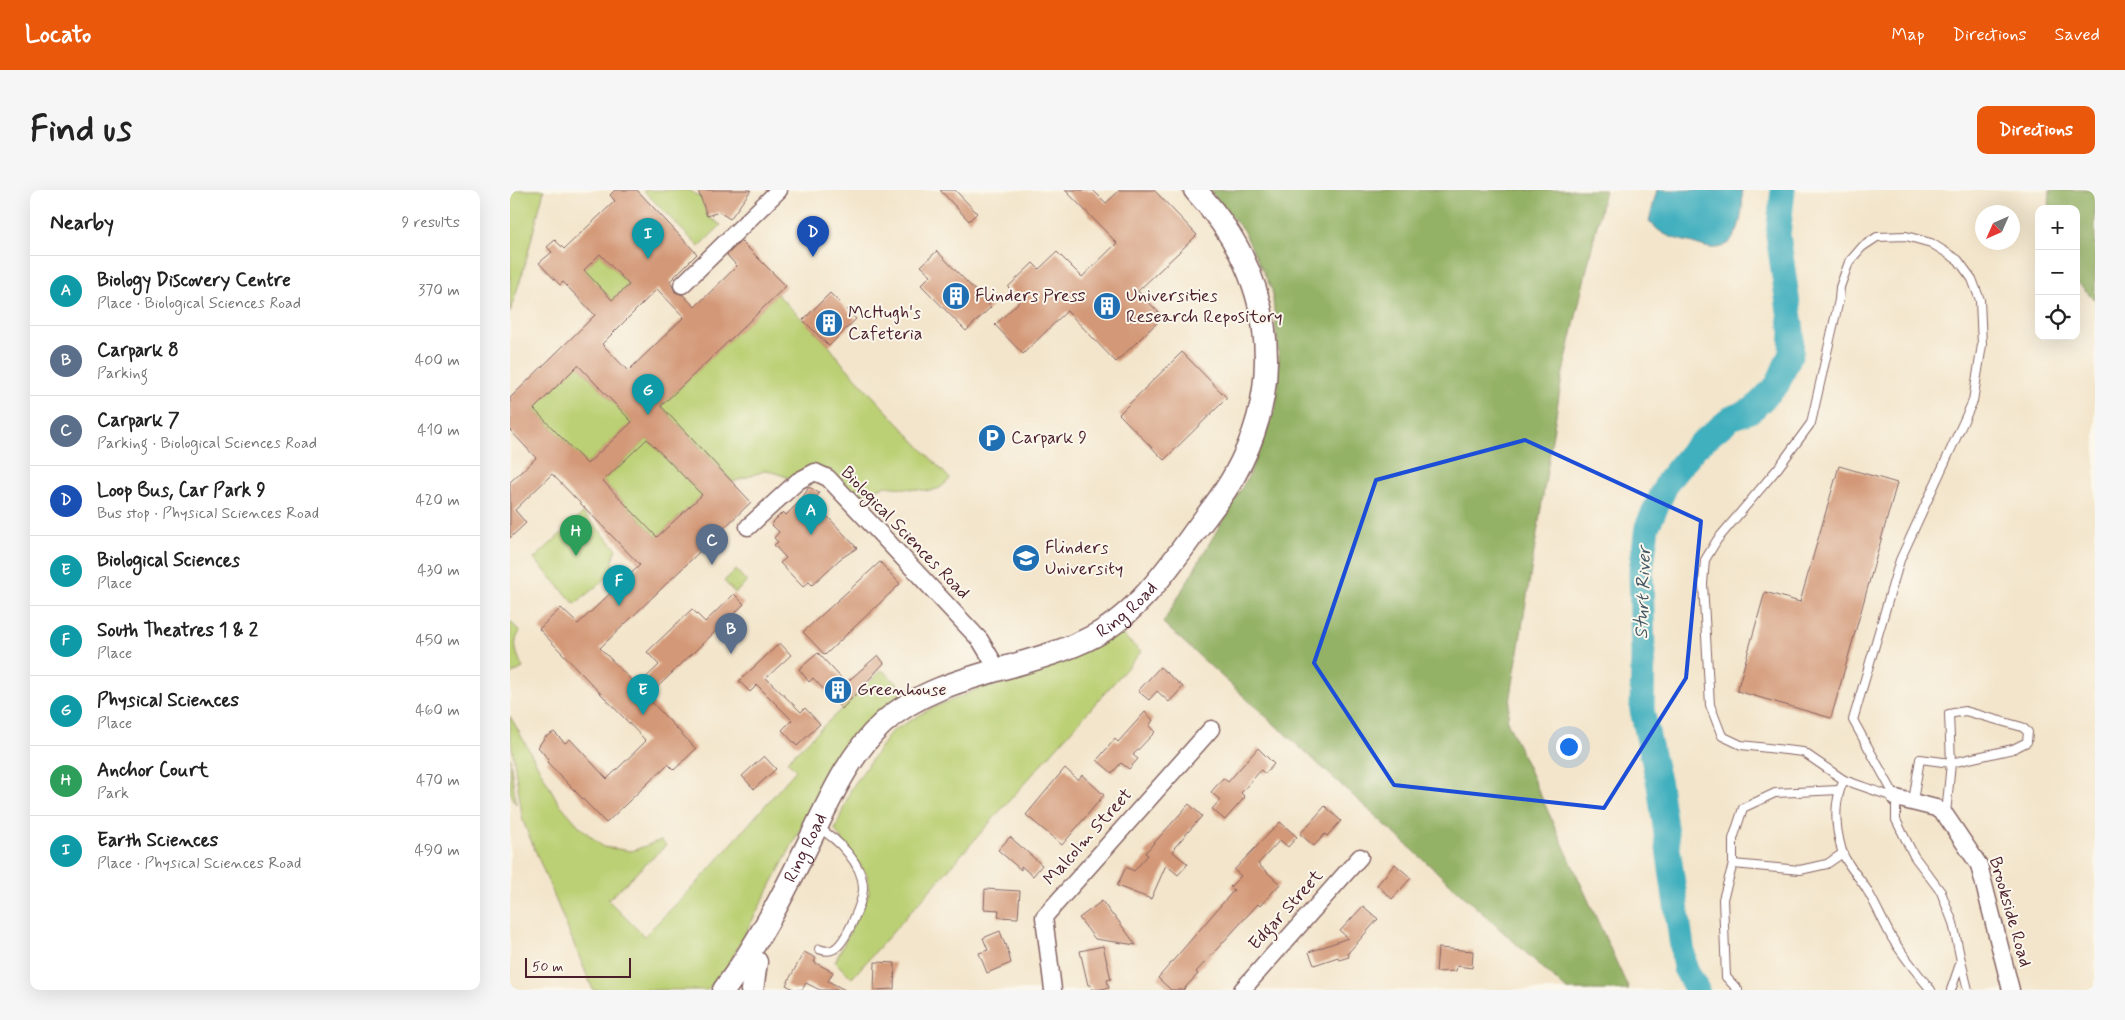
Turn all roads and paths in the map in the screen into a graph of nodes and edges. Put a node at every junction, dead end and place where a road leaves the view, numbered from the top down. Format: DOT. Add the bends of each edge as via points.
graph roads {
  1 [pos="779,190"];
  2 [pos="1196,190"];
  3 [pos="682,285"];
  4 [pos="748,527"];
  5 [pos="998,670"];
  6 [pos="1211,729"];
  7 [pos="1951,763"];
  8 [pos="1844,780"];
  9 [pos="1838,790"];
  10 [pos="1896,798"];
  11 [pos="1913,802"];
  12 [pos="1946,816"];
  13 [pos="816,827"];
  14 [pos="1843,853"];
  15 [pos="1360,857"];
  16 [pos="1733,864"];
  17 [pos="819,949"];
  18 [pos="1961,962"];
  19 [pos="742,978"];
  20 [pos="724,990"];
  21 [pos="752,990"];
  22 [pos="1053,990"];
  23 [pos="1242,990"];
  24 [pos="1738,990"];
  25 [pos="1931,990"];
  26 [pos="1951,990"];
  27 [pos="1968,990"];
  28 [pos="2011,990"];
  1 -- 3 [label="street"];
  2 -- 5 [label="street, Ring Road" via="1236,244 1250,272 1263,316 1267,343 1263,400 1246,452 1226,490 1191,538 1135,604 1096,635 1074,646"];
  4 -- 5 [label="street, Biological Sciences Road" via="798,481 815,472 828,478 980,640"];
  5 -- 13 [label="street, Ring Road" via="917,700 882,724 846,771"];
  6 -- 22 [label="street, Malcolm Street" via="1044,916"];
  7 -- 7 [label="lane" via="2013,749 2026,742 2028,732 2022,727 1965,711 1949,714"];
  7 -- 11 [label="lane" via="1920,759"];
  7 -- 12 [label="lane"];
  8 -- 9 [label="lane"];
  8 -- 10 [label="lane"];
  8 -- 10 [label="lane" via="1803,752 1741,745 1722,736 1710,705 1702,584 1705,560 1717,540 1812,423 1840,287 1849,262 1862,247 1877,237 1906,236 1931,243 1958,260 1972,279 1980,300 1982,345 1973,401 1900,560 1853,720"];
  9 -- 14 [label="lane" via="1835,809"];
  9 -- 16 [label="lane" via="1775,793 1743,808 1733,839"];
  10 -- 11 [label="street, Brookside Road"];
  10 -- 18 [label="lane" via="1896,820 1914,856 1941,892 1953,923"];
  11 -- 12 [label="street, Brookside Road" via="1936,808"];
  12 -- 28 [label="street, Brookside Road" via="1979,865"];
  13 -- 17 [label="lane" via="830,834 856,866 863,888 847,934 833,950"];
  13 -- 19 [label="street, Ring Road"];
  14 -- 16 [label="lane" via="1827,864 1800,870"];
  14 -- 25 [label="lane" via="1910,966"];
  15 -- 23 [label="street, Edgar Street"];
  16 -- 24 [label="lane" via="1722,899 1726,977"];
  18 -- 26 [label="lane"];
  18 -- 27 [label="lane"];
  19 -- 20 [label="street, Ring Road"];
  19 -- 21 [label="street"];
}
